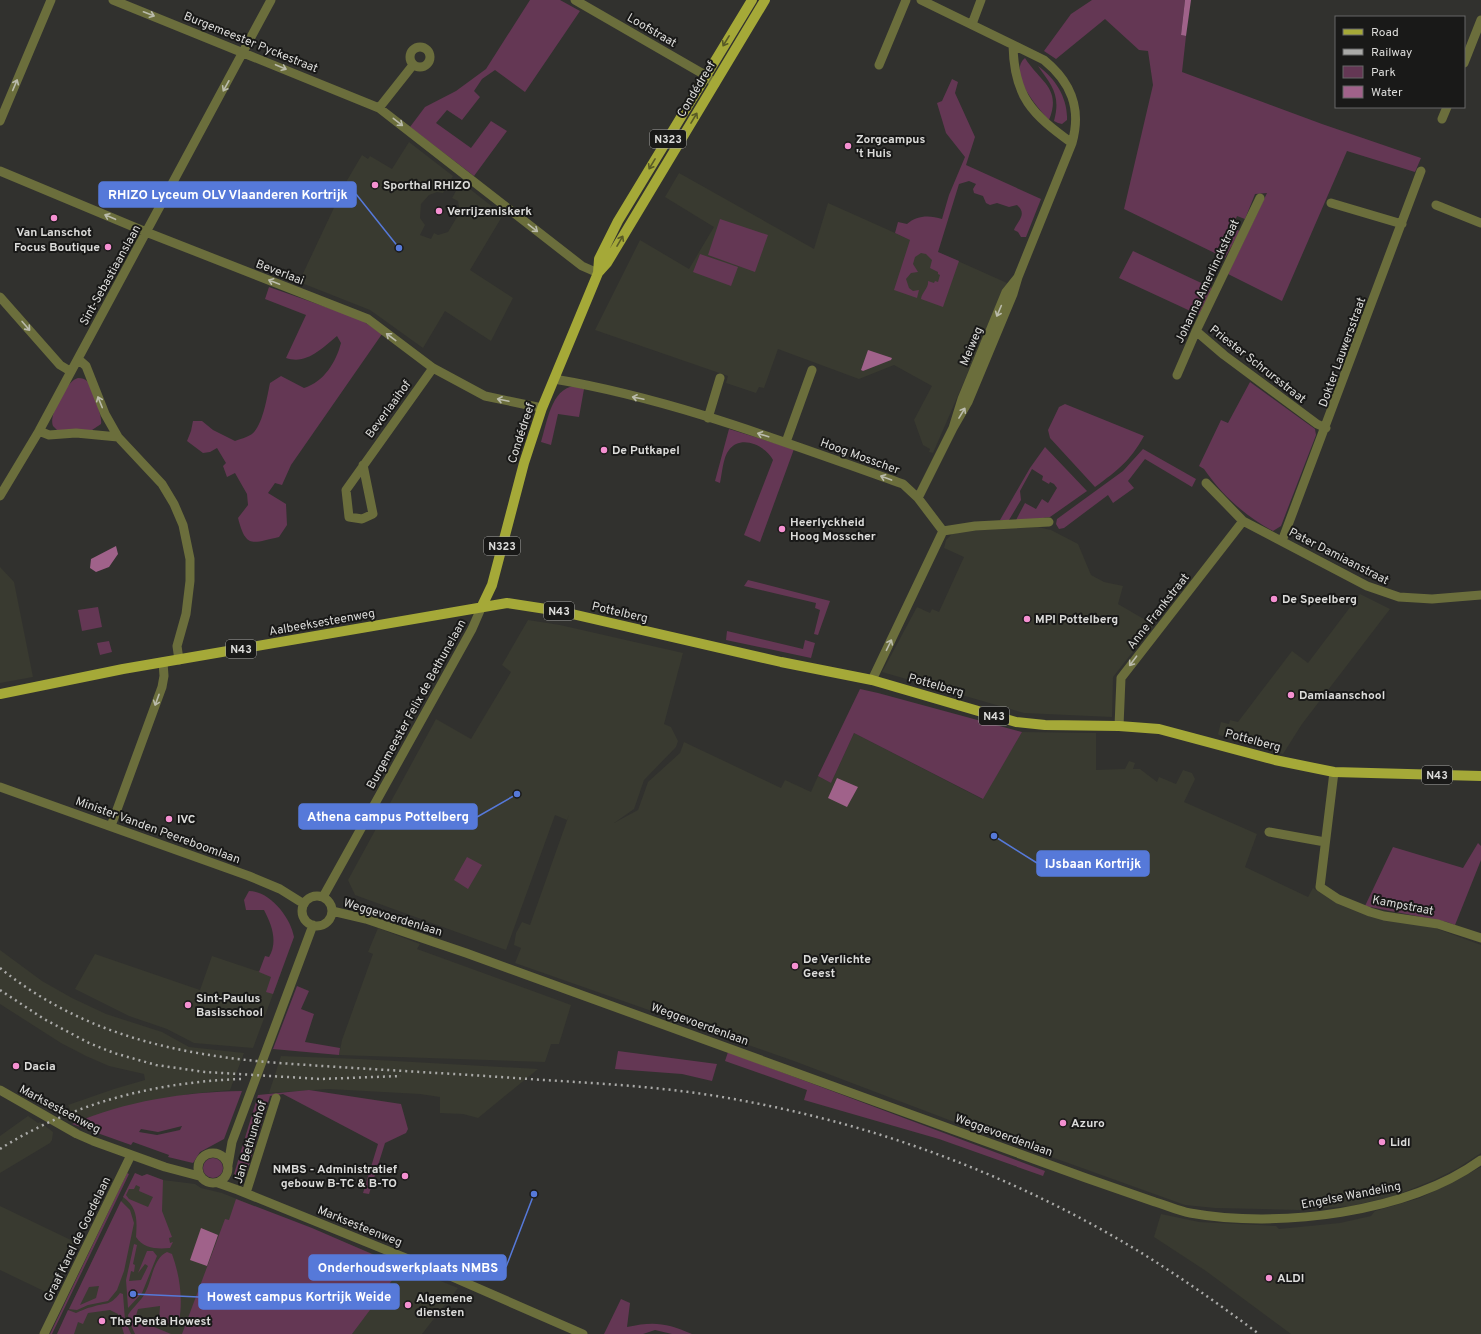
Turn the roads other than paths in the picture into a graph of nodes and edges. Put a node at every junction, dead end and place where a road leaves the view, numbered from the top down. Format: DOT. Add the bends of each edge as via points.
graph roads {
  1 [pos="51,0"];
  2 [pos="113,0"];
  3 [pos="271,0"];
  4 [pos="575,0"];
  5 [pos="752,0"];
  6 [pos="765,0"];
  7 [pos="906,0"];
  8 [pos="921,0"];
  9 [pos="981,0"];
  10 [pos="1481,20"];
  11 [pos="972,24"];
  12 [pos="1013,45"];
  13 [pos="245,52"];
  14 [pos="1465,60"];
  15 [pos="413,65"];
  16 [pos="879,65"];
  17 [pos="705,74"];
  18 [pos="715,84"];
  19 [pos="379,108"];
  20 [pos="1447,108"];
  21 [pos="1442,119"];
  22 [pos="0,121"];
  23 [pos="1072,143"];
  24 [pos="0,170"];
  25 [pos="1421,171"];
  26 [pos="1260,198"];
  27 [pos="1331,203"];
  28 [pos="1436,205"];
  29 [pos="1402,224"];
  30 [pos="1481,224"];
  31 [pos="146,232"];
  32 [pos="598,273"];
  33 [pos="0,297"];
  34 [pos="1196,331"];
  35 [pos="78,359"];
  36 [pos="433,368"];
  37 [pos="812,370"];
  38 [pos="70,371"];
  39 [pos="1177,375"];
  40 [pos="720,378"];
  41 [pos="554,379"];
  42 [pos="542,408"];
  43 [pos="708,418"];
  44 [pos="1326,428"];
  45 [pos="39,431"];
  46 [pos="118,437"];
  47 [pos="786,442"];
  48 [pos="363,465"];
  49 [pos="1206,483"];
  50 [pos="0,496"];
  51 [pos="918,498"];
  52 [pos="1243,521"];
  53 [pos="1049,522"];
  54 [pos="944,531"];
  55 [pos="1282,541"];
  56 [pos="1481,595"];
  57 [pos="482,606"];
  58 [pos="179,660"];
  59 [pos="163,662"];
  60 [pos="872,680"];
  61 [pos="0,694"];
  62 [pos="1119,726"];
  63 [pos="1334,772"];
  64 [pos="1481,776"];
  65 [pos="0,788"];
  66 [pos="111,826"];
  67 [pos="1269,832"];
  68 [pos="1325,842"];
  69 [pos="323,897"];
  70 [pos="304,904"];
  71 [pos="332,911"];
  72 [pos="313,925"];
  73 [pos="1481,938"];
  74 [pos="0,1090"];
  75 [pos="276,1098"];
  76 [pos="232,1142"];
  77 [pos="218,1154"];
  78 [pos="131,1155"];
  79 [pos="1481,1160"];
  80 [pos="228,1165"];
  81 [pos="197,1166"];
  82 [pos="1057,1167"];
  83 [pos="178,1170"];
  84 [pos="227,1175"];
  85 [pos="199,1176"];
  86 [pos="218,1183"];
  87 [pos="242,1191"];
  88 [pos="44,1334"];
  89 [pos="583,1334"];
  22 -- 1 [label="street, one-way"];
  2 -- 13 [label="street, Burgemeester Pyckestraat, one-way"];
  3 -- 13 [label="street, Sint-Sebastiaanslaan"];
  4 -- 17 [label="street, Loofstraat"];
  5 -- 17 [label="main road, Condédreef / N323, one-way"];
  6 -- 18 [label="main road, Condédreef / N323"];
  7 -- 16 [label="street"];
  8 -- 11 [label="street, Meiweg"];
  9 -- 11 [label="street"];
  10 -- 14 [label="street"];
  11 -- 12 [label="street, Meiweg"];
  12 -- 23 [label="street" via="1017,80 1025,99 1045,124"];
  12 -- 23 [label="street, Meiweg" via="1044,60 1055,69 1066,84 1073,99 1077,122"];
  13 -- 19 [label="street, Burgemeester Pyckestraat, one-way"];
  13 -- 31 [label="street, Sint-Sebastiaanslaan, one-way"];
  15 -- 19 [label="street"];
  17 -- 18 [label="street, Loofstraat"];
  17 -- 32 [label="main road, Condédreef / N323, one-way" via="618,221 599,259"];
  32 -- 18 [label="main road, Condédreef / N323, one-way" via="607,263"];
  19 -- 32 [label="street, Burgemeester Pyckestraat, one-way" via="582,266"];
  20 -- 21 [label="street"];
  23 -- 51 [label="street, Meiweg" via="1018,277 1006,292 953,428"];
  31 -- 24 [label="street, Beverlaai, one-way"];
  25 -- 29 [label="street, Dokter Lauwersstraat"];
  26 -- 34 [label="street, Johanna Amerlinckstraat"];
  27 -- 29 [label="street"];
  28 -- 30 [label="street"];
  29 -- 44 [label="street, Dokter Lauwersstraat"];
  31 -- 35 [label="street, Sint-Sebastiaanslaan"];
  36 -- 31 [label="street, Beverlaai, one-way" via="368,319"];
  32 -- 41 [label="main road, Condédreef / N323"];
  33 -- 38 [label="street, one-way" via="60,365"];
  34 -- 39 [label="street, Johanna Amerlinckstraat"];
  34 -- 44 [label="street, Priester Schrursstraat" via="1311,420"];
  35 -- 38 [label="street, Sint-Sebastiaanslaan"];
  46 -- 35 [label="street, one-way" via="98,400 86,366"];
  42 -- 36 [label="street, Beverlaai, one-way" via="485,396"];
  36 -- 48 [label="street, Beverlaaihof"];
  37 -- 47 [label="street"];
  38 -- 45 [label="street, Sint-Sebastiaanslaan"];
  40 -- 43 [label="street"];
  41 -- 42 [label="main road, Condédreef / N323"];
  43 -- 41 [label="street, Hoog Mosscher, one-way" via="672,406"];
  42 -- 57 [label="main road, Condédreef / N323" via="524,463 492,585"];
  47 -- 43 [label="street, Hoog Mosscher, one-way"];
  44 -- 55 [label="street, Dokter Lauwersstraat"];
  45 -- 46 [label="street" via="48,435 76,433"];
  45 -- 50 [label="street, Sint-Sebastiaanslaan"];
  46 -- 58 [label="street" via="140,458 165,489 179,514 186,536 190,581 186,614 177,646"];
  51 -- 47 [label="street, Hoog Mosscher, one-way" via="904,484"];
  48 -- 48 [label="street, Beverlaaihof" via="346,490 349,517 362,519 373,514"];
  49 -- 52 [label="street, Pater Damiaanstraat"];
  51 -- 54 [label="street, Hoog Mosscher"];
  52 -- 55 [label="street, Pater Damiaanstraat"];
  52 -- 62 [label="street, Anne Frankstraat, one-way" via="1121,678"];
  53 -- 54 [label="street" via="975,526"];
  60 -- 54 [label="street, one-way"];
  55 -- 56 [label="street, Pater Damiaanstraat" via="1385,594 1416,598"];
  57 -- 58 [label="main road, Aalbeeksesteenweg / N43"];
  57 -- 60 [label="main road, Pottelberg / N43" via="507,603 559,611 775,661"];
  57 -- 69 [label="street, Burgemeester Felix de Bethunelaan" via="472,629"];
  58 -- 59 [label="main road, Aalbeeksesteenweg / N43"];
  59 -- 61 [label="main road, Aalbeeksesteenweg / N43"];
  59 -- 66 [label="street, one-way" via="162,687"];
  60 -- 62 [label="main road, Pottelberg / N43" via="1016,722 1045,726"];
  62 -- 63 [label="main road, Pottelberg / N43" via="1159,729 1275,760"];
  63 -- 64 [label="main road, Pottelberg / N43"];
  63 -- 68 [label="street, Kampstraat"];
  65 -- 66 [label="street, Minister Vanden Peereboomlaan"];
  66 -- 70 [label="street, Minister Vanden Peereboomlaan" via="249,876 280,889"];
  67 -- 68 [label="street"];
  68 -- 73 [label="street, Kampstraat" via="1320,887 1338,899 1384,916 1438,924"];
  69 -- 70 [label="street" via="312,897"];
  69 -- 71 [label="street"];
  70 -- 72 [label="street" via="303,917"];
  71 -- 72 [label="street" via="326,923"];
  71 -- 82 [label="street, Weggevoerdenlaan" via="366,919 466,953"];
  72 -- 76 [label="street"];
  74 -- 78 [label="street, Marksesteenweg" via="77,1134"];
  75 -- 87 [label="street, Jan Bethunehof"];
  76 -- 77 [label="street"];
  76 -- 80 [label="street"];
  77 -- 80 [label="street" via="223,1156"];
  77 -- 81 [label="street" via="213,1152 202,1156"];
  78 -- 83 [label="street, Marksesteenweg"];
  78 -- 88 [label="street, Graaf Karel de Goedelaan"];
  79 -- 82 [label="street, Engelse Wandeling" via="1431,1188 1393,1201 1306,1218 1248,1219 1188,1213"];
  80 -- 84 [label="street"];
  81 -- 83 [label="street, Marksesteenweg"];
  81 -- 85 [label="street"];
  83 -- 85 [label="street, Marksesteenweg"];
  84 -- 86 [label="street"];
  84 -- 87 [label="street"];
  85 -- 86 [label="street" via="206,1182"];
  86 -- 87 [label="street, Marksesteenweg"];
  87 -- 89 [label="street, Marksesteenweg" via="407,1258"];
}
